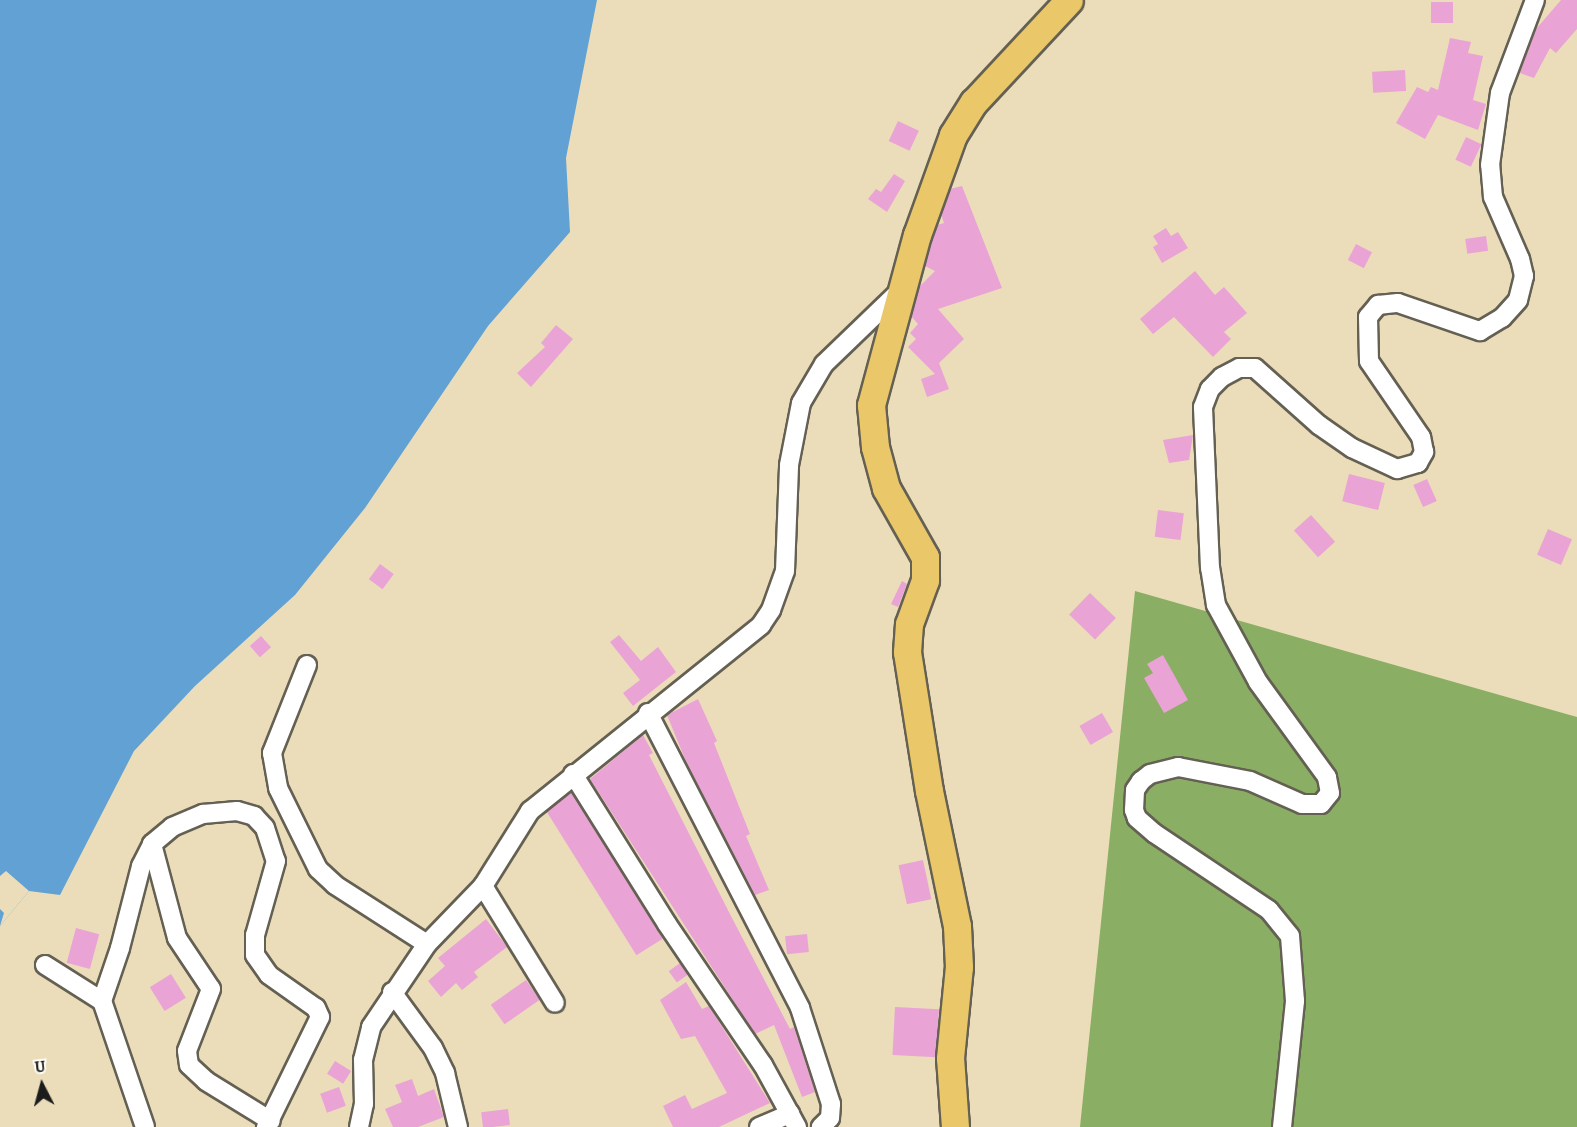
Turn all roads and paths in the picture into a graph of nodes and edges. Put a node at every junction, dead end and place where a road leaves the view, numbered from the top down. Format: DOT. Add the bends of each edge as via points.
graph roads {
  1 [pos="1069,0"];
  2 [pos="1535,0"];
  3 [pos="902,289"];
  4 [pos="307,664"];
  5 [pos="648,713"];
  6 [pos="573,774"];
  7 [pos="152,844"];
  8 [pos="305,846"];
  9 [pos="276,861"];
  10 [pos="483,886"];
  11 [pos="428,944"];
  12 [pos="45,965"];
  13 [pos="392,992"];
  14 [pos="102,1001"];
  15 [pos="555,1003"];
  16 [pos="794,1120"];
  17 [pos="268,1124"];
  18 [pos="145,1127"];
  19 [pos="359,1127"];
  20 [pos="458,1127"];
  21 [pos="759,1127"];
  22 [pos="820,1127"];
  23 [pos="955,1127"];
  24 [pos="1282,1127"];
  1 -- 3 [label="highway" via="964,115 933,186"];
  2 -- 24 [label="street" via="1500,93 1490,165 1493,197 1524,276 1518,300 1502,318 1480,331 1398,303 1378,305 1368,317 1369,361 1420,437 1424,452 1418,463 1396,469 1352,448 1319,425 1255,368 1239,368 1222,377 1210,389 1203,407 1210,568 1216,605 1258,682 1327,777 1330,793 1321,804 1302,804 1250,781 1178,767 1150,774 1141,781 1134,810 1137,818 1155,833 1269,910 1290,936 1295,1011"];
  3 -- 5 [label="street" via="824,364 801,403 789,465 785,571 771,610 761,625"];
  3 -- 23 [label="highway" via="873,391 871,420 880,469 893,506 925,557 925,580 909,624 907,652 929,792 957,926 959,966 950,1058"];
  4 -- 8 [label="street" via="272,753 279,788"];
  5 -- 6 [label="street"];
  5 -- 22 [label="street" via="800,1008 831,1104 830,1118"];
  6 -- 10 [label="street" via="530,811"];
  6 -- 16 [label="street" via="667,924 763,1065"];
  7 -- 9 [label="street" via="172,827 203,814 237,812 254,816 265,828"];
  7 -- 14 [label="street" via="141,866"];
  7 -- 17 [label="street" via="177,938 211,989 187,1051 189,1065"];
  8 -- 9 [label="street"];
  8 -- 11 [label="street" via="318,869 335,885"];
  9 -- 17 [label="street" via="255,935 255,955 269,975 316,1008 320,1017"];
  10 -- 11 [label="street"];
  10 -- 15 [label="street"];
  11 -- 13 [label="street"];
  12 -- 14 [label="street"];
  13 -- 19 [label="street" via="365,1043 364,1104"];
  13 -- 20 [label="street" via="433,1048 445,1073"];
  14 -- 18 [label="street"];
  16 -- 21 [label="street"];
}
